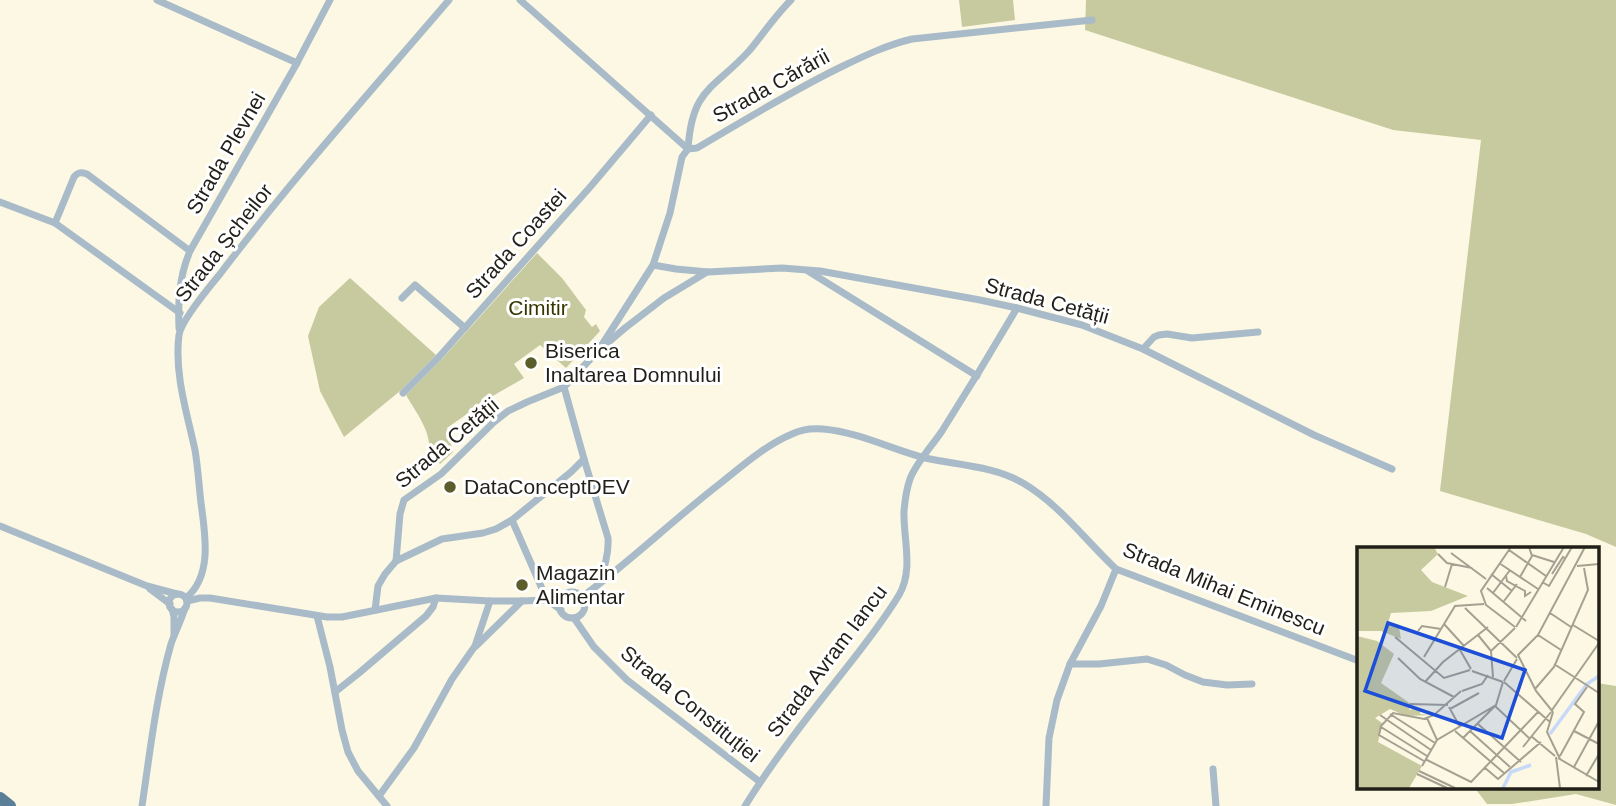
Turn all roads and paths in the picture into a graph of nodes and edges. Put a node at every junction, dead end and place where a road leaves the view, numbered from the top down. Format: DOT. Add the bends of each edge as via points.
graph roads {
  1 [pos="157,0"];
  2 [pos="330,0"];
  3 [pos="449,0"];
  4 [pos="520,0"];
  5 [pos="790,0"];
  6 [pos="1092,20"];
  7 [pos="297,63"];
  8 [pos="651,115"];
  9 [pos="688,149"];
  10 [pos="0,202"];
  11 [pos="55,223"];
  12 [pos="190,251"];
  13 [pos="653,264"];
  14 [pos="804,269"];
  15 [pos="708,272"];
  16 [pos="402,298"];
  17 [pos="1017,308"];
  18 [pos="179,312"];
  19 [pos="188,318"];
  20 [pos="465,327"];
  21 [pos="179,331"];
  22 [pos="1258,332"];
  23 [pos="1143,349"];
  24 [pos="598,351"];
  25 [pos="977,376"];
  26 [pos="564,387"];
  27 [pos="403,393"];
  28 [pos="924,457"];
  29 [pos="584,459"];
  30 [pos="1392,469"];
  31 [pos="512,520"];
  32 [pos="0,526"];
  33 [pos="396,561"];
  34 [pos="1116,569"];
  35 [pos="147,586"];
  36 [pos="597,586"];
  37 [pos="177,594"];
  38 [pos="566,594"];
  39 [pos="582,597"];
  40 [pos="436,598"];
  41 [pos="547,600"];
  42 [pos="490,601"];
  43 [pos="522,601"];
  44 [pos="186,602"];
  45 [pos="171,606"];
  46 [pos="375,610"];
  47 [pos="561,610"];
  48 [pos="317,616"];
  49 [pos="574,618"];
  50 [pos="174,636"];
  51 [pos="475,646"];
  52 [pos="1357,660"];
  53 [pos="1070,664"];
  54 [pos="1252,684"];
  55 [pos="335,692"];
  56 [pos="1213,769"];
  57 [pos="760,782"];
  58 [pos="379,796"];
  59 [pos="0,798"];
  60 [pos="10,806"];
  61 [pos="142,806"];
  62 [pos="387,806"];
  63 [pos="745,806"];
  64 [pos="1046,806"];
  65 [pos="1216,806"];
  1 -- 7 [label="street"];
  2 -- 7 [label="street, Strada Plevnei"];
  3 -- 19 [label="street, Strada Șcheilor" via="248,238"];
  4 -- 8 [label="street"];
  5 -- 9 [label="street" via="751,49 698,102"];
  6 -- 9 [label="street, Strada Cărării" via="897,42 817,79"];
  7 -- 12 [label="street, Strada Plevnei"];
  8 -- 9 [label="street"];
  8 -- 20 [label="street, Strada Coastei"];
  9 -- 13 [label="street"];
  10 -- 11 [label="street"];
  11 -- 12 [label="street" via="74,177 83,173"];
  11 -- 18 [label="street"];
  12 -- 18 [label="street, Strada Plevnei" via="179,286"];
  13 -- 15 [label="street, Strada Cetății"];
  13 -- 24 [label="street"];
  14 -- 15 [label="street, Strada Cetății"];
  14 -- 17 [label="street, Strada Cetății"];
  14 -- 25 [label="street"];
  15 -- 24 [label="street, Strada Cetății" via="656,304"];
  16 -- 20 [label="street" via="415,285"];
  17 -- 23 [label="street, Strada Cetății" via="1082,325"];
  17 -- 25 [label="street, Strada Avram Iancu"];
  18 -- 19 [label="street"];
  18 -- 21 [label="street, Strada Plevnei"];
  19 -- 21 [label="street, Strada Șcheilor"];
  20 -- 27 [label="street, Strada Coastei"];
  21 -- 44 [label="street, Strada Șcheilor" via="180,375 206,533 198,583"];
  22 -- 23 [label="street" via="1192,338 1159,335"];
  23 -- 30 [label="street, Strada Cetății"];
  24 -- 26 [label="street, Strada Cetății"];
  25 -- 28 [label="street, Strada Avram Iancu"];
  26 -- 29 [label="street"];
  26 -- 33 [label="street, Strada Cetății" via="494,422 441,474 404,500"];
  28 -- 34 [label="street, Strada Mihai Eminescu" via="1020,481 1067,517"];
  28 -- 36 [label="street, Strada Mihai Eminescu" via="825,429 793,433 737,469"];
  28 -- 57 [label="street, Strada Avram Iancu" via="906,494 906,577 900,594"];
  29 -- 31 [label="street"];
  29 -- 36 [label="street" via="608,538 606,563"];
  31 -- 33 [label="street" via="483,533 442,538"];
  31 -- 41 [label="street"];
  32 -- 35 [label="street"];
  33 -- 46 [label="street, Strada Cetății" via="380,579"];
  34 -- 52 [label="street, Strada Mihai Eminescu"];
  34 -- 53 [label="street"];
  35 -- 37 [label="street"];
  35 -- 45 [label="street"];
  36 -- 39 [label="street, Strada Mihai Eminescu"];
  37 -- 44 [label="street"];
  37 -- 45 [label="street" via="171,598"];
  38 -- 39 [label="street"];
  38 -- 41 [label="street"];
  38 -- 47 [label="street"];
  39 -- 49 [label="street" via="585,608"];
  40 -- 42 [label="street"];
  40 -- 46 [label="street"];
  40 -- 55 [label="street" via="426,616"];
  41 -- 43 [label="street"];
  41 -- 47 [label="street"];
  42 -- 43 [label="street"];
  42 -- 51 [label="street"];
  43 -- 51 [label="street"];
  44 -- 45 [label="street" via="178,612"];
  44 -- 48 [label="street" via="220,599"];
  44 -- 50 [label="street, Strada Șcheilor"];
  45 -- 50 [label="street, Strada Șcheilor"];
  46 -- 48 [label="street" via="342,617"];
  47 -- 49 [label="street"];
  48 -- 55 [label="street"];
  49 -- 57 [label="street, Strada Constituției" via="594,647 627,680"];
  50 -- 61 [label="street, Strada Șcheilor" via="158,699"];
  51 -- 58 [label="street" via="414,748"];
  53 -- 54 [label="street" via="1147,659 1203,682"];
  53 -- 64 [label="street" via="1052,720"];
  55 -- 58 [label="street" via="348,752"];
  56 -- 65 [label="street"];
  57 -- 63 [label="street, Strada Avram Iancu"];
  58 -- 62 [label="street"];
  59 -- 60 [label="highway"];
}
